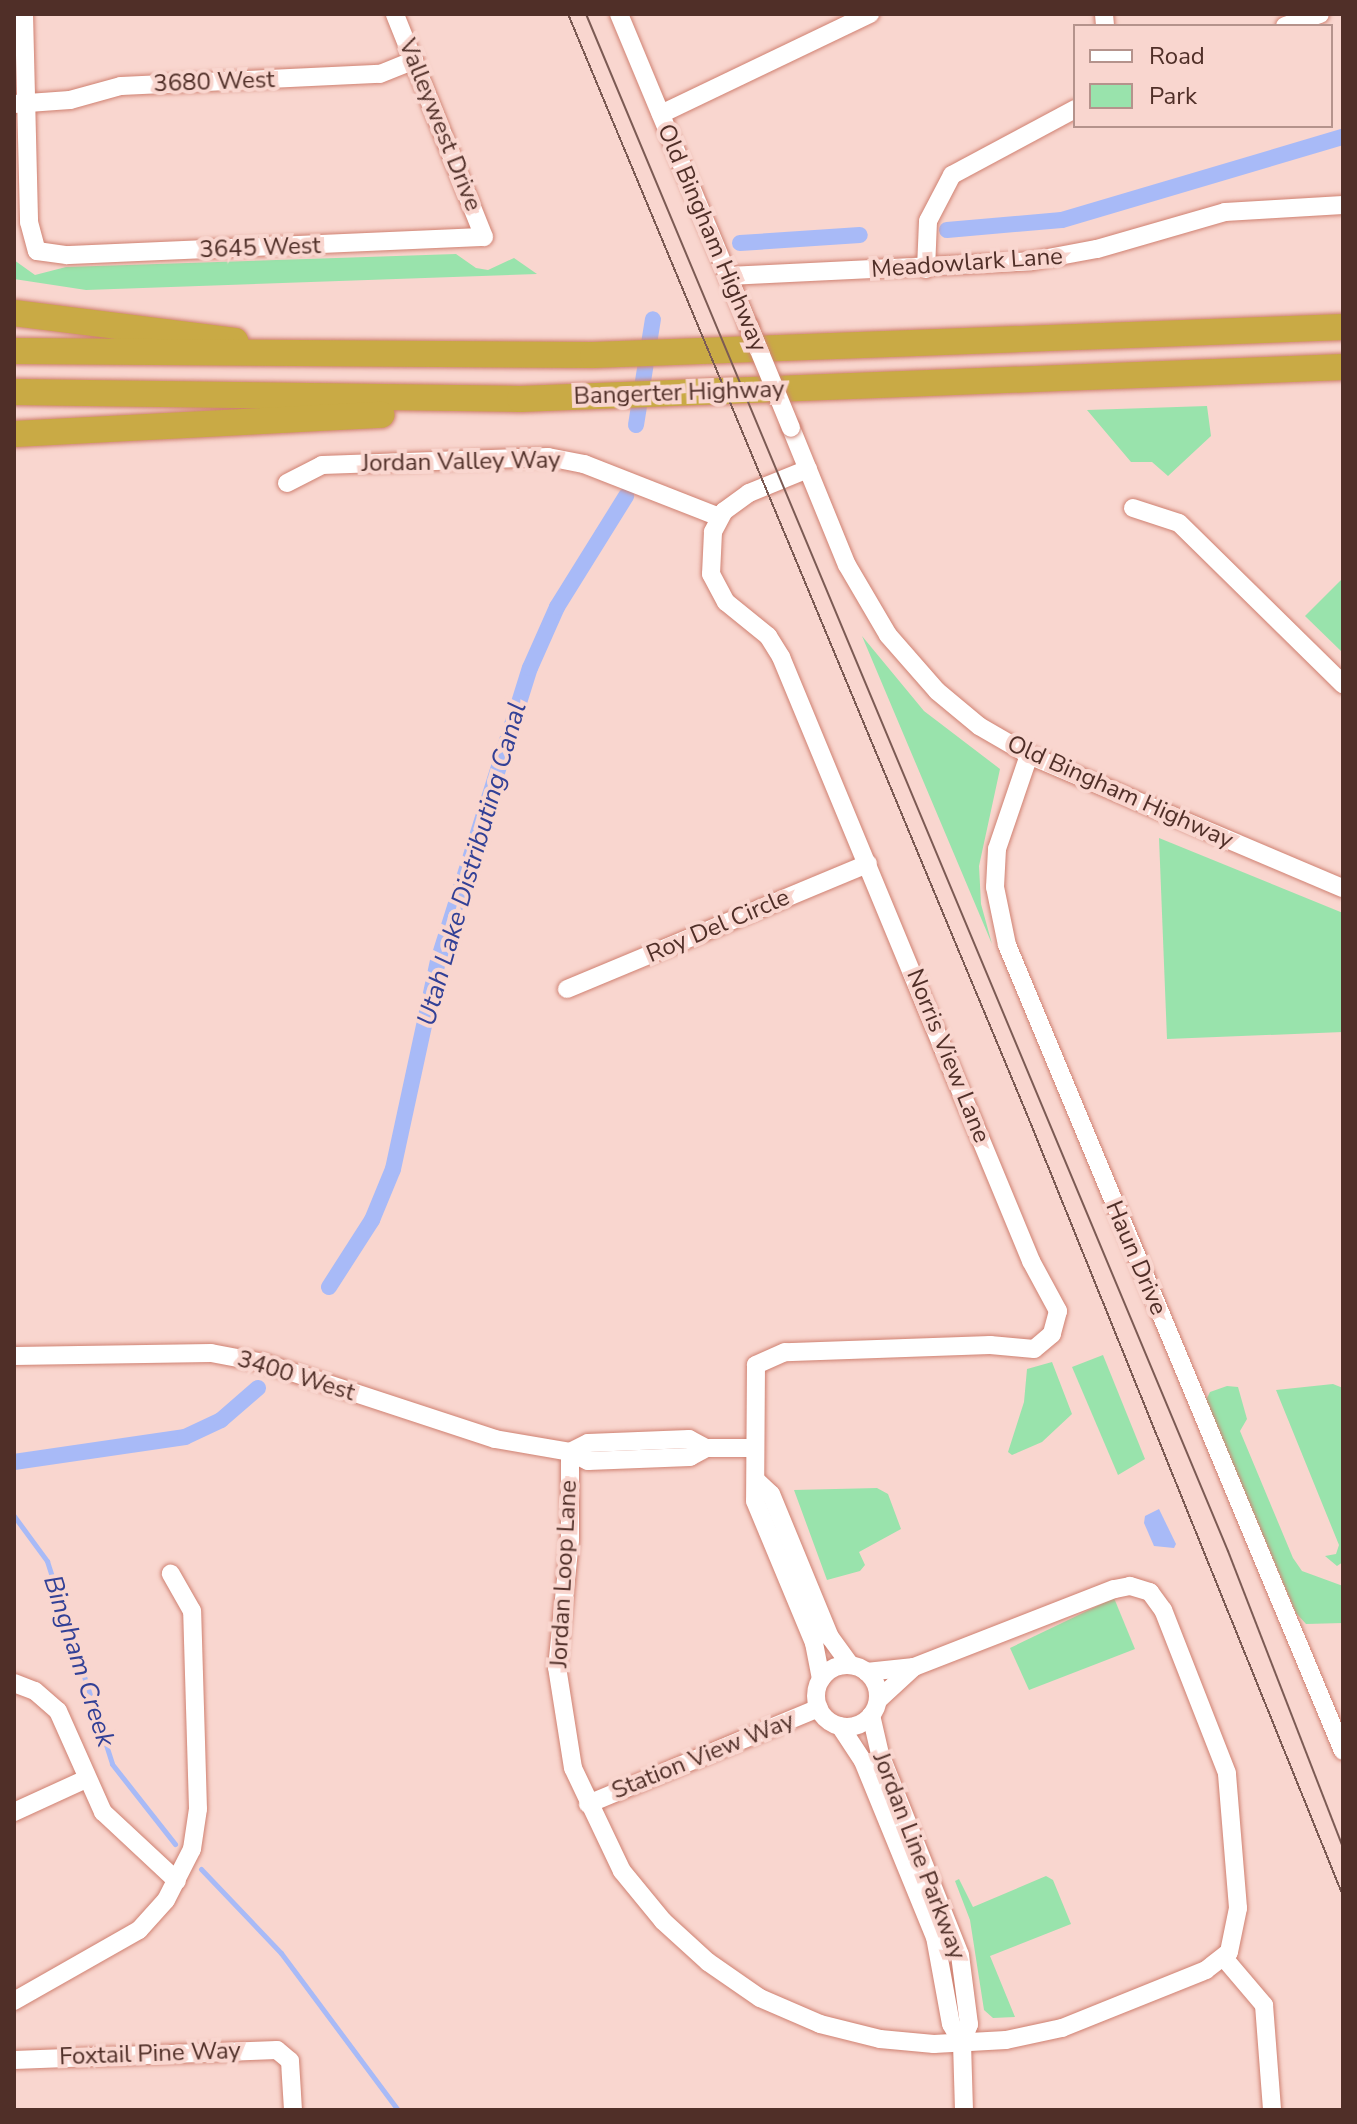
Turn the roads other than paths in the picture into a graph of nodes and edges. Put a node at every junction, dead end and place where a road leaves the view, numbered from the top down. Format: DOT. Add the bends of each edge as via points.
graph roads {
  1 [pos="24,14"];
  2 [pos="395,14"];
  3 [pos="619,14"];
  4 [pos="870,14"];
  5 [pos="1320,14"];
  6 [pos="1291,24"];
  7 [pos="414,60"];
  8 [pos="20,104"];
  9 [pos="1073,110"];
  10 [pos="661,114"];
  11 [pos="1343,205"];
  12 [pos="484,237"];
  13 [pos="926,269"];
  14 [pos="728,276"];
  15 [pos="14,313"];
  16 [pos="1343,327"];
  17 [pos="14,351"];
  18 [pos="353,357"];
  19 [pos="1343,367"];
  20 [pos="14,392"];
  21 [pos="479,399"];
  22 [pos="14,434"];
  23 [pos="808,469"];
  24 [pos="287,483"];
  25 [pos="1133,508"];
  26 [pos="719,517"];
  27 [pos="1343,684"];
  28 [pos="1029,755"];
  29 [pos="868,864"];
  30 [pos="1343,888"];
  31 [pos="567,989"];
  32 [pos="14,1356"];
  33 [pos="755,1448"];
  34 [pos="570,1452"];
  35 [pos="757,1481"];
  36 [pos="171,1574"];
  37 [pos="914,1667"];
  38 [pos="858,1668"];
  39 [pos="821,1679"];
  40 [pos="14,1683"];
  41 [pos="874,1707"];
  42 [pos="819,1708"];
  43 [pos="840,1726"];
  44 [pos="1343,1751"];
  45 [pos="86,1779"];
  46 [pos="588,1804"];
  47 [pos="14,1812"];
  48 [pos="177,1881"];
  49 [pos="1224,1958"];
  50 [pos="14,2001"];
  51 [pos="962,2043"];
  52 [pos="14,2060"];
  53 [pos="293,2110"];
  54 [pos="964,2110"];
  55 [pos="1272,2110"];
  1 -- 8 [label="street"];
  2 -- 7 [label="street, Valleywest Drive"];
  3 -- 10 [label="street, Old Bingham Highway"];
  4 -- 10 [label="street"];
  5 -- 6 [label="street"];
  7 -- 8 [label="street, 3680 West" via="380,74 121,86 70,100"];
  7 -- 12 [label="street, Valleywest Drive"];
  8 -- 12 [label="street, 3645 West" via="29,222 37,251 67,255"];
  9 -- 13 [label="street" via="952,175 928,221"];
  10 -- 14 [label="street, Old Bingham Highway"];
  11 -- 13 [label="street, Meadowlark Lane" via="1225,212 1053,259"];
  13 -- 14 [label="street, Meadowlark Lane"];
  14 -- 23 [label="street, Old Bingham Highway, bridge"];
  15 -- 18 [label="highway"];
  16 -- 18 [label="highway, Bangerter Highway" via="593,355"];
  17 -- 18 [label="highway, Bangerter Highway"];
  19 -- 21 [label="highway, Bangerter Highway"];
  20 -- 21 [label="highway, Bangerter Highway"];
  21 -- 22 [label="highway" via="442,413"];
  23 -- 26 [label="street" via="743,496"];
  23 -- 28 [label="street, Old Bingham Highway" via="847,565 888,635 937,691 979,726"];
  24 -- 26 [label="street, Jordan Valley Way" via="322,465 548,457 584,464"];
  25 -- 27 [label="street" via="1179,523"];
  26 -- 29 [label="street, Norris View Lane" via="709,556 714,584 778,650"];
  28 -- 30 [label="street, Old Bingham Highway"];
  28 -- 44 [label="street, Haun Drive" via="997,849 995,887 1004,936"];
  29 -- 31 [label="street, Roy Del Circle"];
  29 -- 33 [label="street, Norris View Lane" via="1031,1261 1055,1298 1057,1324 1044,1343 1027,1350 990,1345 825,1350 778,1353 760,1360 752,1378"];
  32 -- 34 [label="street, 3400 West" via="166,1350 228,1355 484,1436"];
  33 -- 34 [label="street, 3400 West" via="706,1448 689,1439 588,1443"];
  33 -- 35 [label="street"];
  34 -- 46 [label="street, Jordan Loop Lane" via="570,1540 557,1667 564,1729"];
  35 -- 38 [label="street" via="771,1494 830,1637"];
  35 -- 39 [label="street" via="755,1501 814,1643"];
  36 -- 48 [label="street" via="192,1611 198,1809 192,1849"];
  37 -- 38 [label="street"];
  37 -- 41 [label="street"];
  37 -- 49 [label="street" via="1114,1589 1137,1586 1155,1596 1227,1773 1238,1908 1235,1938"];
  38 -- 39 [label="street" via="833,1668"];
  38 -- 41 [label="street"];
  39 -- 42 [label="street"];
  40 -- 45 [label="street" via="35,1691 58,1711"];
  41 -- 43 [label="street" via="862,1723"];
  41 -- 51 [label="street, Jordan Line Parkway" via="880,1754 960,1955 969,2024"];
  42 -- 43 [label="street"];
  42 -- 46 [label="street, Station View Way"];
  43 -- 51 [label="street, Jordan Line Parkway" via="863,1761 935,1937 951,2024"];
  45 -- 47 [label="street"];
  45 -- 48 [label="street" via="113,1825"];
  46 -- 51 [label="street, Jordan Loop Lane" via="605,1843 641,1897 733,1981 788,2011 850,2032 906,2043"];
  48 -- 50 [label="street" via="139,1930"];
  49 -- 51 [label="street, Jordan Loop Lane" via="1062,2028"];
  49 -- 55 [label="street" via="1264,2005"];
  51 -- 54 [label="street, Jordan Line Parkway"];
  52 -- 53 [label="street, Foxtail Pine Way" via="272,2050 285,2054 291,2066"];
}
